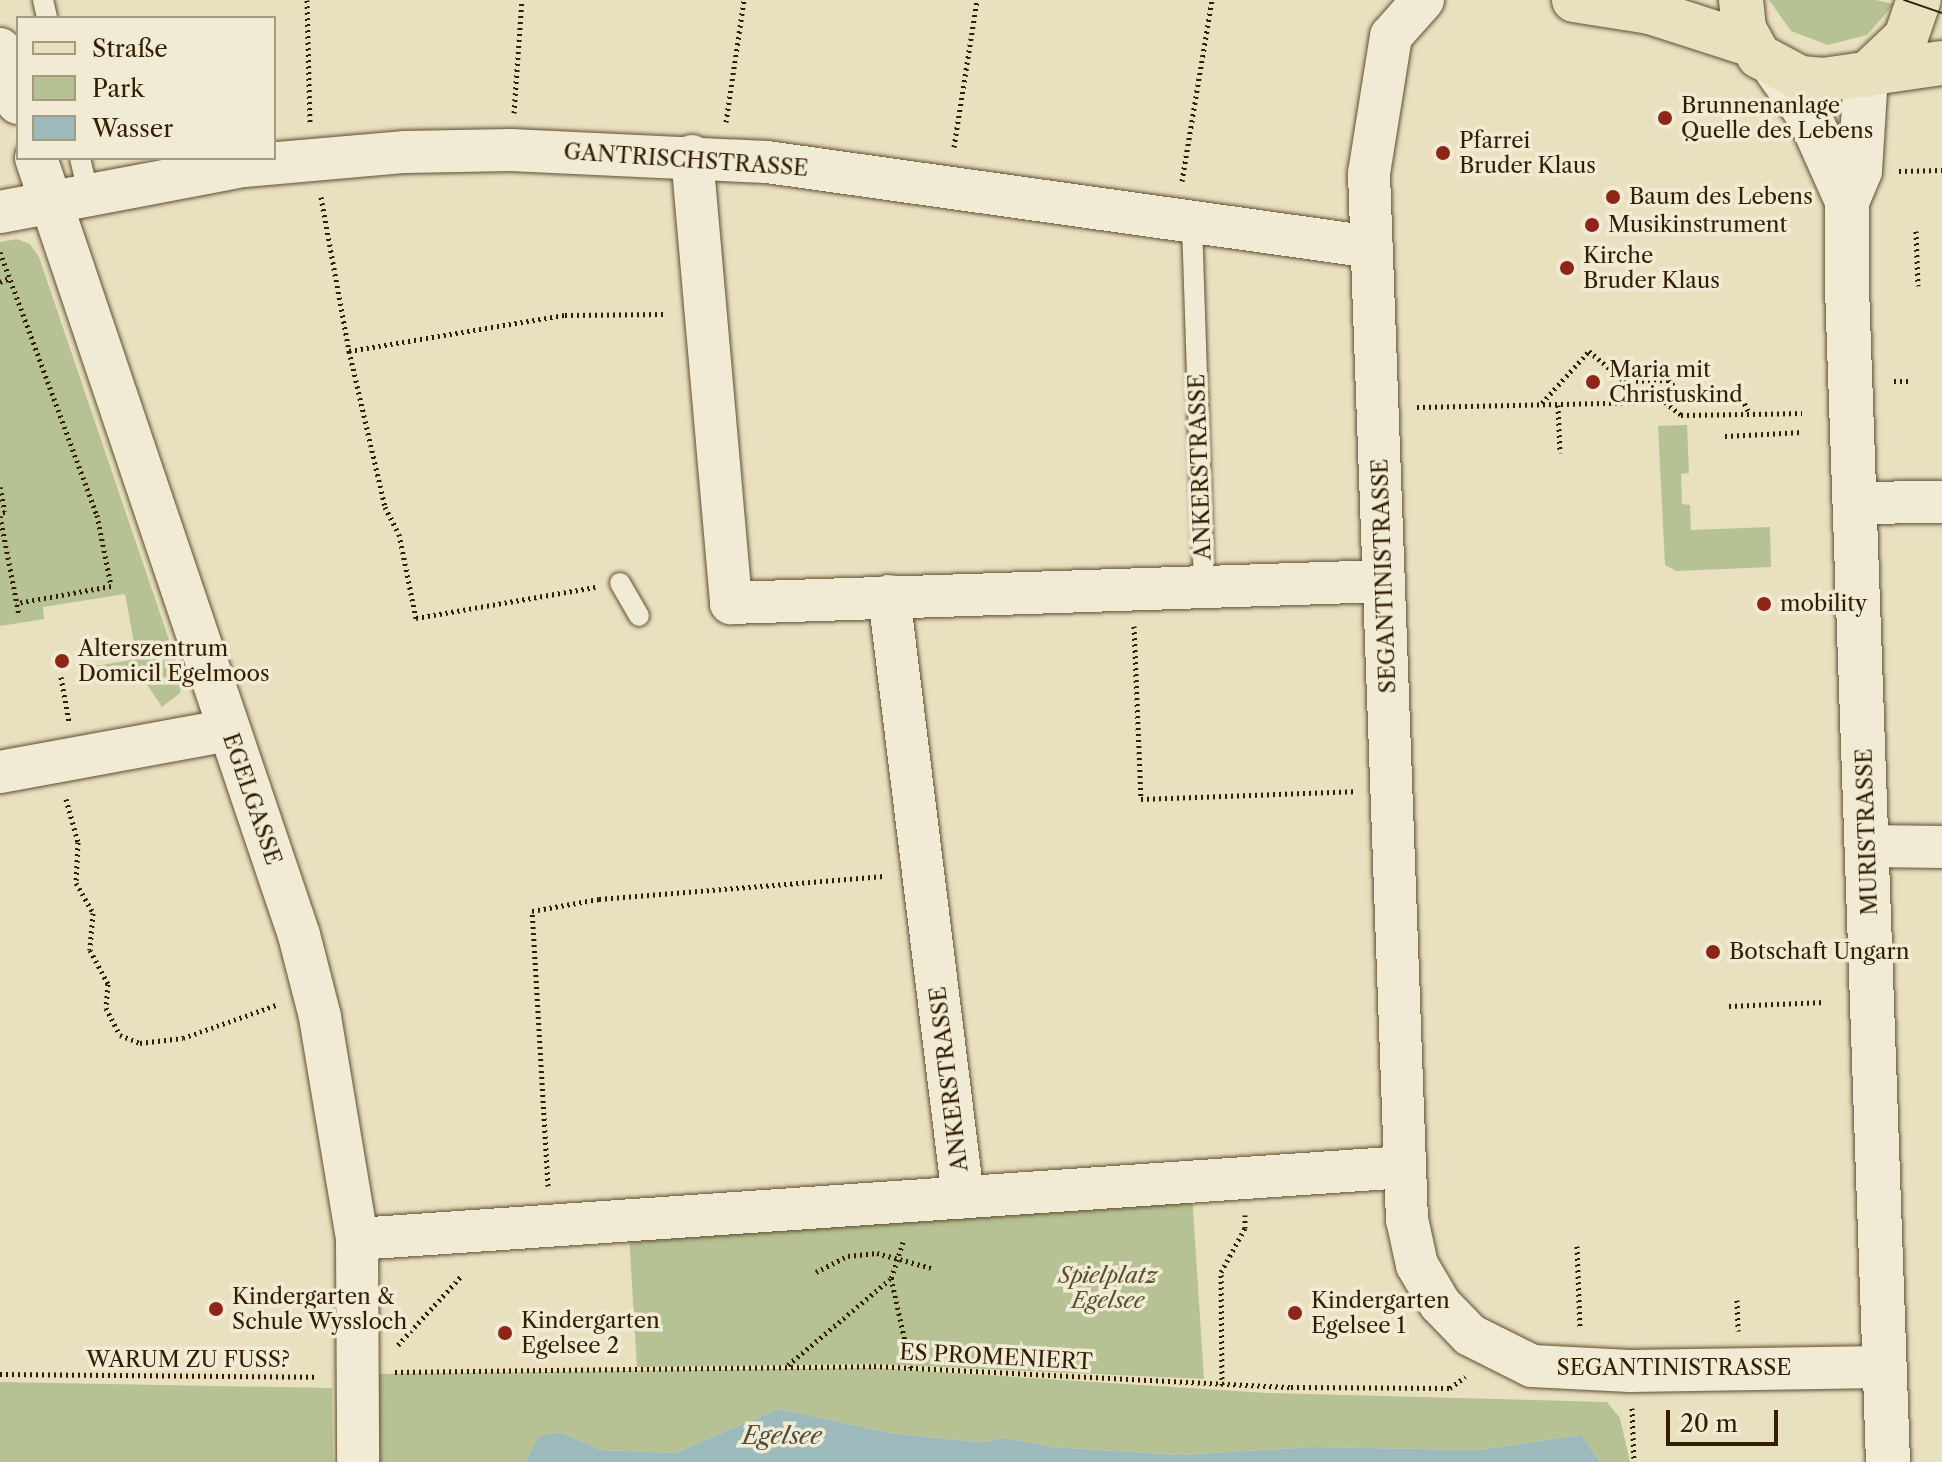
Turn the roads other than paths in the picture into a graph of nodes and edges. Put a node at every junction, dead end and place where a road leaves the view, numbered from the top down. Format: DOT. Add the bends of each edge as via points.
graph roads {
  1 [pos="1423,0"];
  2 [pos="1574,0"];
  3 [pos="1741,0"];
  4 [pos="1919,0"];
  5 [pos="0,49"];
  6 [pos="1764,57"];
  7 [pos="1942,63"];
  8 [pos="1866,75"];
  9 [pos="16,97"];
  10 [pos="705,157"];
  11 [pos="39,160"];
  12 [pos="73,183"];
  13 [pos="1847,201"];
  14 [pos="0,212"];
  15 [pos="1184,223"];
  16 [pos="1372,247"];
  17 [pos="1942,502"];
  18 [pos="1854,503"];
  19 [pos="1384,581"];
  20 [pos="620,583"];
  21 [pos="1204,587"];
  22 [pos="889,596"];
  23 [pos="639,616"];
  24 [pos="228,730"];
  25 [pos="0,772"];
  26 [pos="1868,846"];
  27 [pos="1942,847"];
  28 [pos="1405,1167"];
  29 [pos="944,1197"];
  30 [pos="357,1239"];
  31 [pos="1882,1367"];
  32 [pos="358,1462"];
  33 [pos="1888,1462"];
  1 -- 16 [label="street, SEGANTINISTRASSE" via="1391,36 1369,174"];
  2 -- 6 [label="main road" via="1650,12"];
  3 -- 6 [label="main road"];
  4 -- 8 [label="main road" via="1906,37"];
  5 -- 9 [label="street"];
  6 -- 8 [label="main road" via="1823,80"];
  6 -- 13 [label="main road, MURISTRASSE" via="1809,116"];
  7 -- 8 [label="main road"];
  8 -- 13 [label="main road, MURISTRASSE" via="1860,171"];
  10 -- 12 [label="street, GANTRISCHSTRASSE" via="511,150 316,176"];
  10 -- 15 [label="street, GANTRISCHSTRASSE"];
  10 -- 22 [label="street, ANKERSTRASSE" via="704,314 731,603"];
  11 -- 12 [label="street, EGELGASSE"];
  12 -- 14 [label="street, GANTRISCHSTRASSE"];
  12 -- 24 [label="street, EGELGASSE"];
  13 -- 18 [label="main road, MURISTRASSE"];
  15 -- 16 [label="street, GANTRISCHSTRASSE"];
  15 -- 21 [label="lane, ANKERSTRASSE"];
  16 -- 19 [label="street, SEGANTINISTRASSE"];
  17 -- 18 [label="street"];
  18 -- 26 [label="main road, MURISTRASSE"];
  19 -- 21 [label="street"];
  19 -- 28 [label="street, SEGANTINISTRASSE"];
  20 -- 23 [label="lane"];
  21 -- 22 [label="street, ANKERSTRASSE"];
  22 -- 29 [label="street, ANKERSTRASSE" via="925,873"];
  24 -- 25 [label="street" via="69,748"];
  24 -- 30 [label="street, EGELGASSE" via="299,935 320,1017"];
  26 -- 27 [label="street"];
  26 -- 31 [label="main road, MURISTRASSE"];
  28 -- 29 [label="street"];
  28 -- 31 [label="street, SEGANTINISTRASSE" via="1410,1241 1428,1285 1470,1335 1508,1357 1532,1366 1577,1370"];
  29 -- 30 [label="street, ANKERSTRASSE"];
  30 -- 32 [label="street, EGELGASSE" via="372,1352"];
  31 -- 33 [label="main road, MURISTRASSE"];
}
